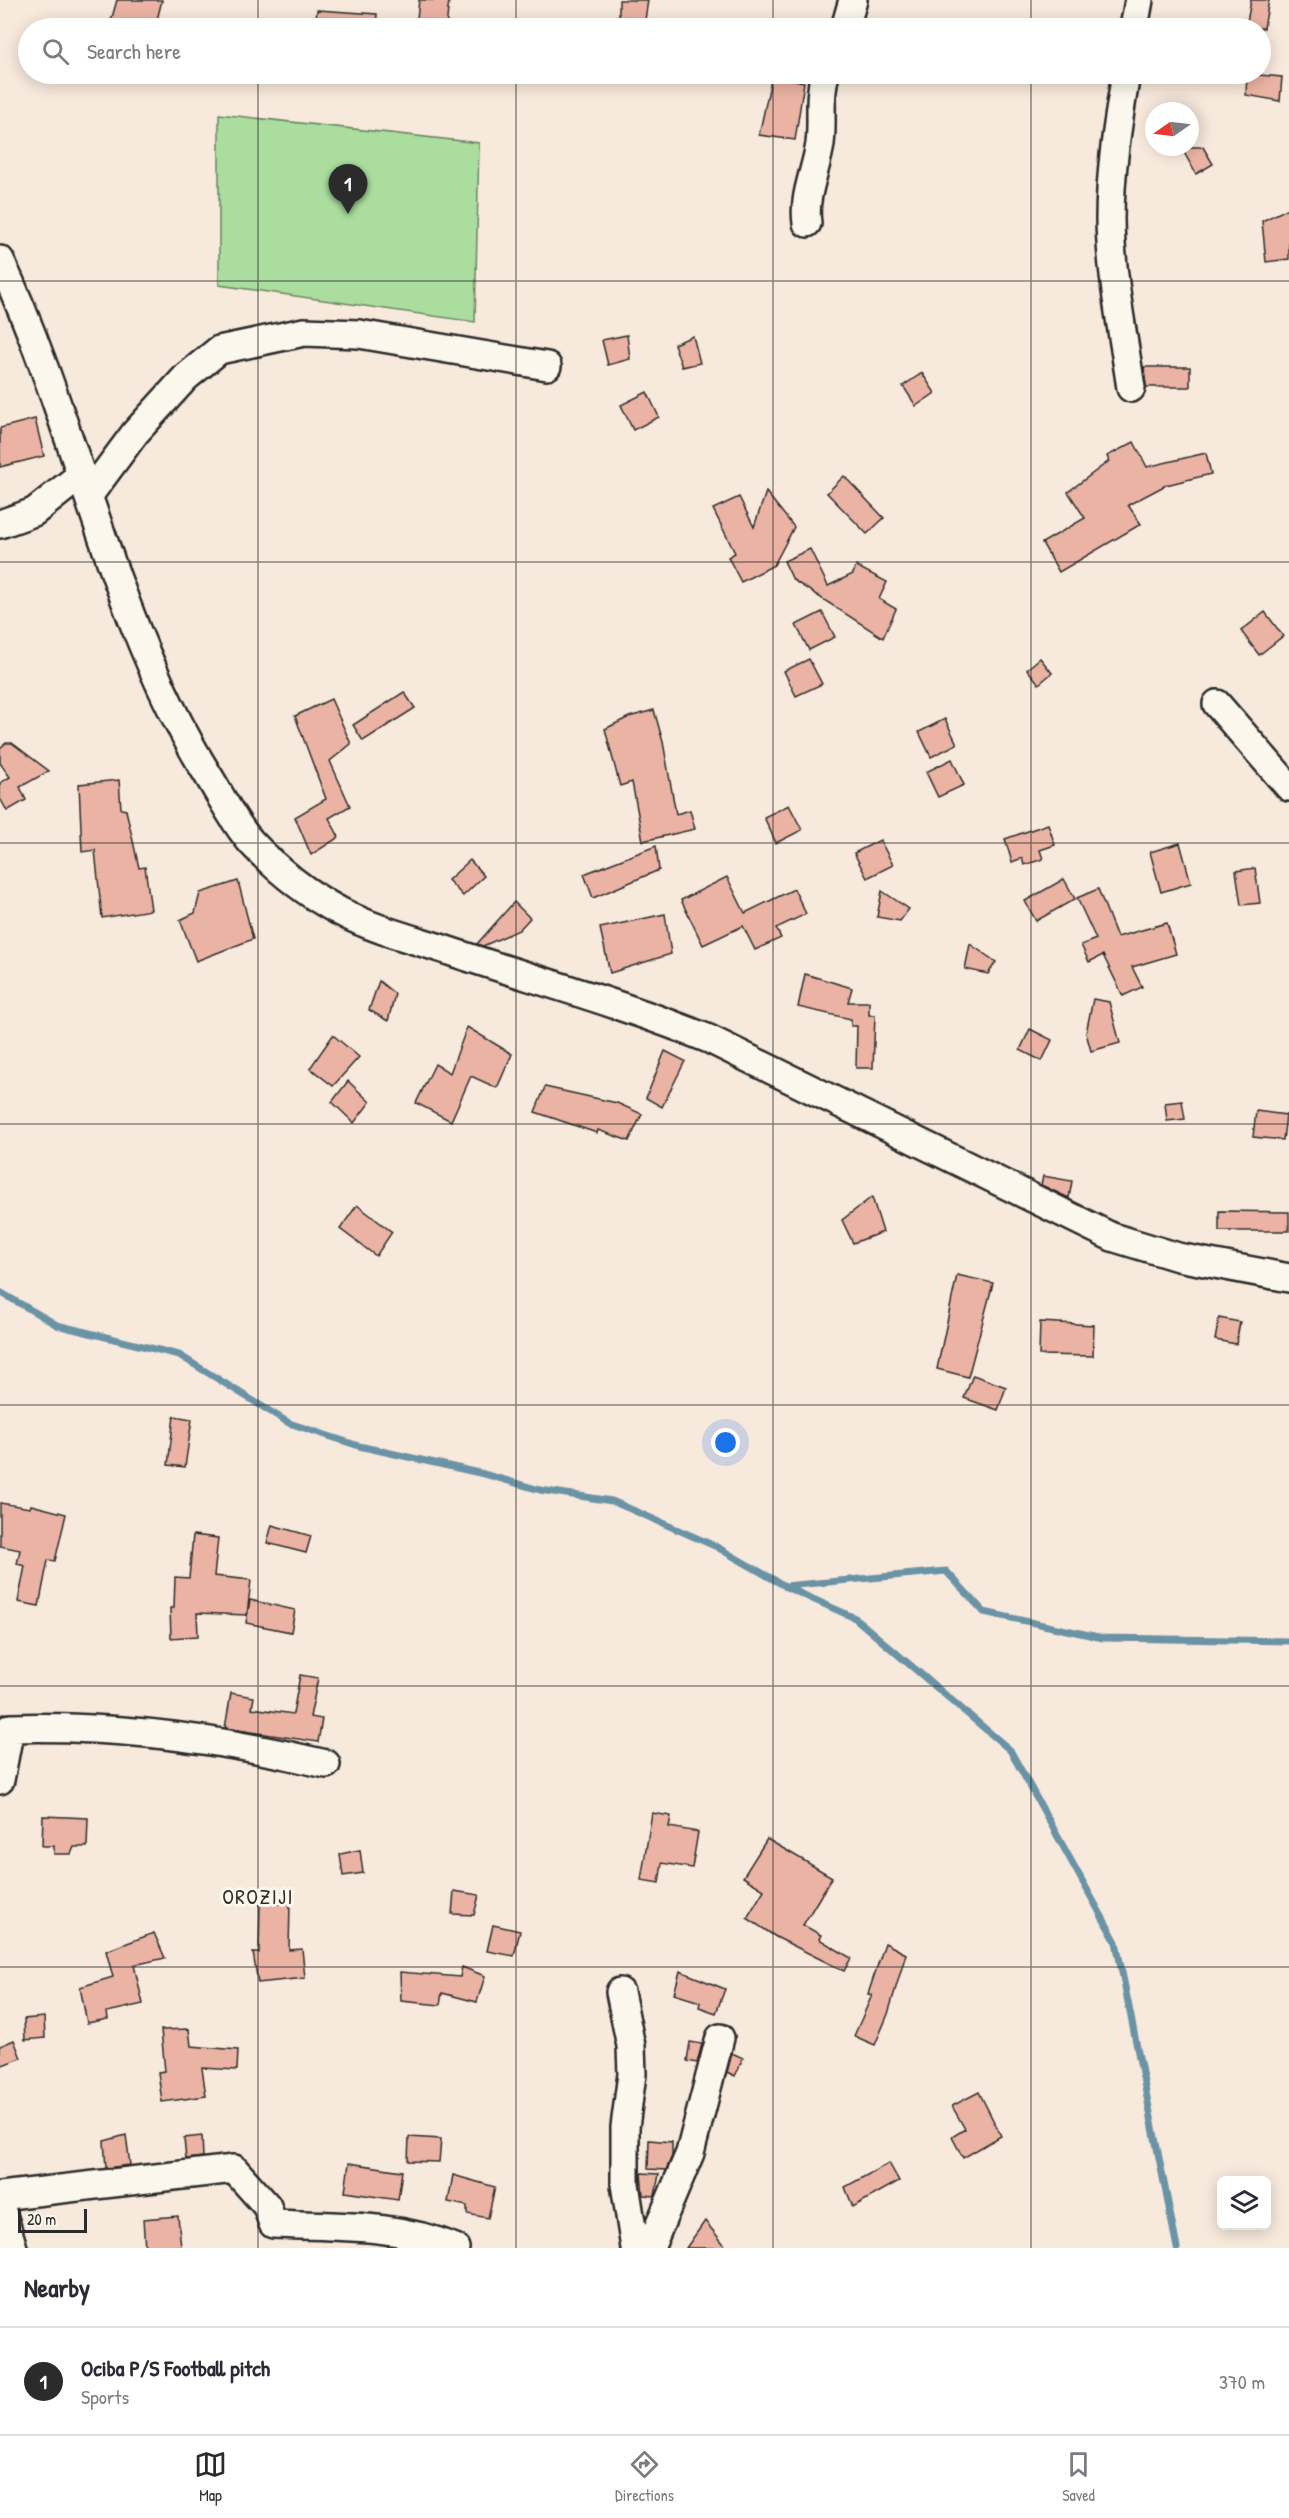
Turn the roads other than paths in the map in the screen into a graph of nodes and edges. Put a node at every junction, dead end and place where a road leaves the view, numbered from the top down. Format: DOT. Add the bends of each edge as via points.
graph roads {
  1 [pos="853,0"];
  2 [pos="1139,0"];
  3 [pos="848,18"];
  4 [pos="1136,18"];
  5 [pos="823,84"];
  6 [pos="1125,84"];
  7 [pos="807,223"];
  8 [pos="0,260"];
  9 [pos="547,366"];
  10 [pos="1131,388"];
  11 [pos="85,484"];
  12 [pos="0,524"];
  13 [pos="1217,704"];
  14 [pos="1289,787"];
  15 [pos="1289,1278"];
  16 [pos="326,1764"];
  17 [pos="0,1780"];
  18 [pos="620,1992"];
  19 [pos="720,2037"];
  20 [pos="0,2196"];
  21 [pos="0,2205"];
  22 [pos="13,2248"];
  23 [pos="455,2248"];
  24 [pos="635,2248"];
  25 [pos="650,2248"];
  1 -- 3 [label="street"];
  2 -- 4 [label="street"];
  5 -- 7 [label="street" via="820,140 806,206"];
  6 -- 10 [label="street" via="1110,218"];
  8 -- 11 [label="street" via="35,339"];
  9 -- 11 [label="street" via="359,334 304,332 219,350 186,377"];
  11 -- 12 [label="street" via="34,512"];
  11 -- 15 [label="street" via="158,682 187,742 249,840 288,879 342,912 376,927 648,1014 709,1040 1113,1237 1178,1257"];
  13 -- 14 [label="street"];
  16 -- 17 [label="street" via="260,1748 158,1733 10,1728"];
  18 -- 24 [label="street" via="631,2046 632,2074 624,2127 625,2184"];
  19 -- 25 [label="street" via="690,2153"];
  20 -- 23 [label="street" via="234,2169 267,2206 273,2224 378,2227 412,2233"];
  21 -- 22 [label="street"];
}
